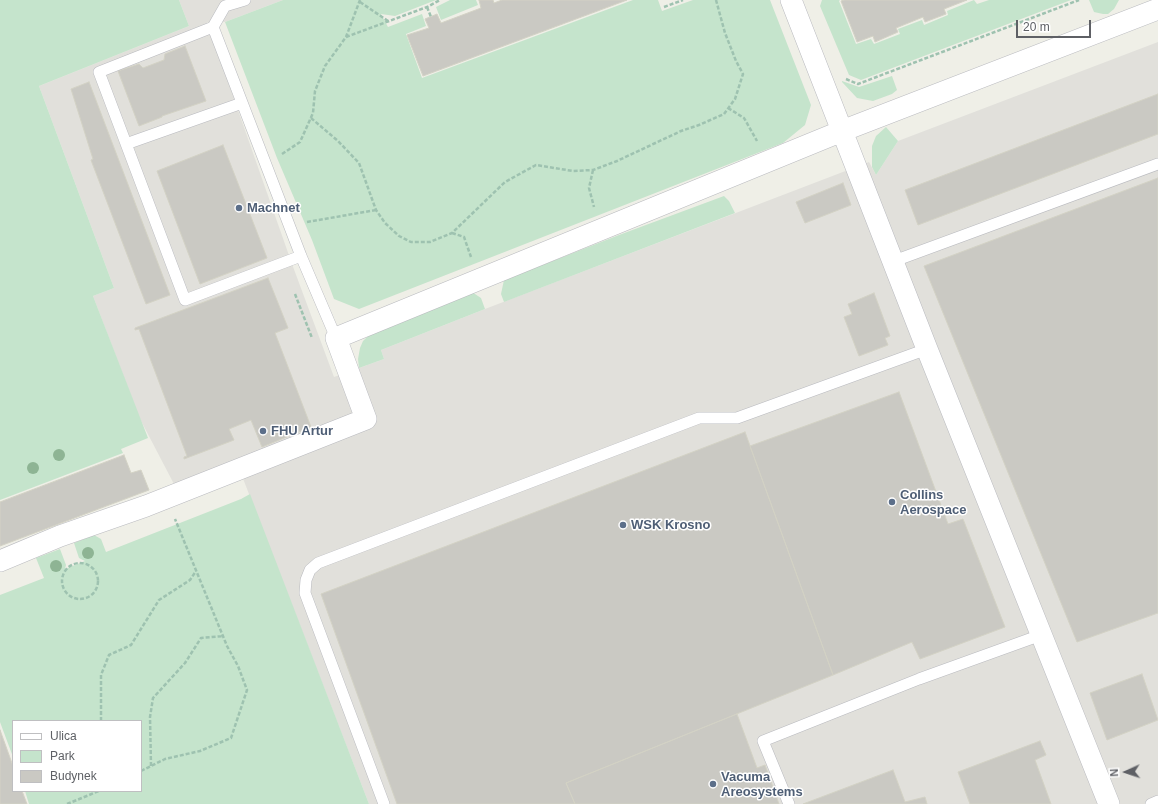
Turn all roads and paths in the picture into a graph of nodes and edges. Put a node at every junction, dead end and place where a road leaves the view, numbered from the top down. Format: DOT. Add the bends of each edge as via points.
graph roads {
  1 [pos="245,0"];
  2 [pos="440,0"];
  3 [pos="683,0"];
  4 [pos="716,0"];
  5 [pos="791,0"];
  6 [pos="1079,0"];
  7 [pos="360,1"];
  8 [pos="427,7"];
  9 [pos="664,7"];
  10 [pos="1158,10"];
  11 [pos="431,17"];
  12 [pos="388,22"];
  13 [pos="213,27"];
  14 [pos="346,38"];
  15 [pos="844,77"];
  16 [pos="242,103"];
  17 [pos="728,108"];
  18 [pos="311,118"];
  19 [pos="842,130"];
  20 [pos="126,144"];
  21 [pos="277,158"];
  22 [pos="769,161"];
  23 [pos="1158,164"];
  24 [pos="594,170"];
  25 [pos="595,209"];
  26 [pos="376,210"];
  27 [pos="302,223"];
  28 [pos="452,233"];
  29 [pos="301,256"];
  30 [pos="472,258"];
  31 [pos="894,261"];
  32 [pos="283,263"];
  33 [pos="312,338"];
  34 [pos="336,338"];
  35 [pos="927,349"];
  36 [pos="166,498"];
  37 [pos="0,561"];
  38 [pos="196,571"];
  39 [pos="98,576"];
  40 [pos="1041,635"];
  41 [pos="223,636"];
  42 [pos="101,720"];
  43 [pos="151,766"];
  44 [pos="142,770"];
  45 [pos="97,792"];
  46 [pos="1158,801"];
  47 [pos="67,804"];
  48 [pos="384,804"];
  49 [pos="789,804"];
  50 [pos="1109,804"];
  51 [pos="1151,804"];
  1 -- 13 [label="lane" via="225,6"];
  2 -- 8 [label="path"];
  3 -- 9 [label="path"];
  4 -- 17 [label="path" via="725,33 744,74 735,99"];
  5 -- 19 [label="street"];
  6 -- 15 [label="path" via="858,84"];
  7 -- 12 [label="path"];
  7 -- 14 [label="path"];
  8 -- 11 [label="path"];
  8 -- 12 [label="path"];
  10 -- 19 [label="street"];
  12 -- 14 [label="path"];
  13 -- 16 [label="lane"];
  13 -- 20 [label="lane" via="99,72"];
  14 -- 18 [label="path" via="325,66 315,91 314,113"];
  16 -- 20 [label="lane"];
  16 -- 29 [label="lane"];
  17 -- 22 [label="path" via="744,118"];
  17 -- 24 [label="path" via="724,114 681,130"];
  18 -- 21 [label="path" via="300,142"];
  18 -- 26 [label="path" via="359,163"];
  19 -- 22 [label="street"];
  19 -- 31 [label="street"];
  20 -- 32 [label="lane" via="185,300"];
  22 -- 34 [label="street"];
  23 -- 31 [label="lane"];
  24 -- 25 [label="path" via="589,188"];
  24 -- 28 [label="path" via="573,171 536,165 505,182"];
  26 -- 27 [label="path"];
  26 -- 28 [label="path" via="399,236 411,242 430,242"];
  28 -- 30 [label="path" via="464,237"];
  29 -- 32 [label="lane"];
  29 -- 34 [label="lane"];
  31 -- 35 [label="street"];
  32 -- 33 [label="path"];
  34 -- 36 [label="street" via="366,420"];
  35 -- 40 [label="street"];
  35 -- 48 [label="lane" via="737,418 699,418 318,563 310,570 306,580 306,593"];
  36 -- 37 [label="street" via="60,536"];
  36 -- 38 [label="path"];
  38 -- 41 [label="path"];
  38 -- 42 [label="path" via="190,580 159,600 130,645 109,655 102,674"];
  39 -- 39 [label="path" via="95,570 85,563 72,564 62,577 63,588 71,596 82,599 88,597 96,588"];
  40 -- 49 [label="lane" via="919,679 763,741"];
  40 -- 50 [label="street"];
  41 -- 43 [label="path" via="201,638 185,663 153,698 150,717"];
  41 -- 43 [label="path" via="247,690 231,738 200,751 165,759"];
  43 -- 44 [label="path"];
  45 -- 47 [label="path"];
  46 -- 51 [label="lane"];
}
